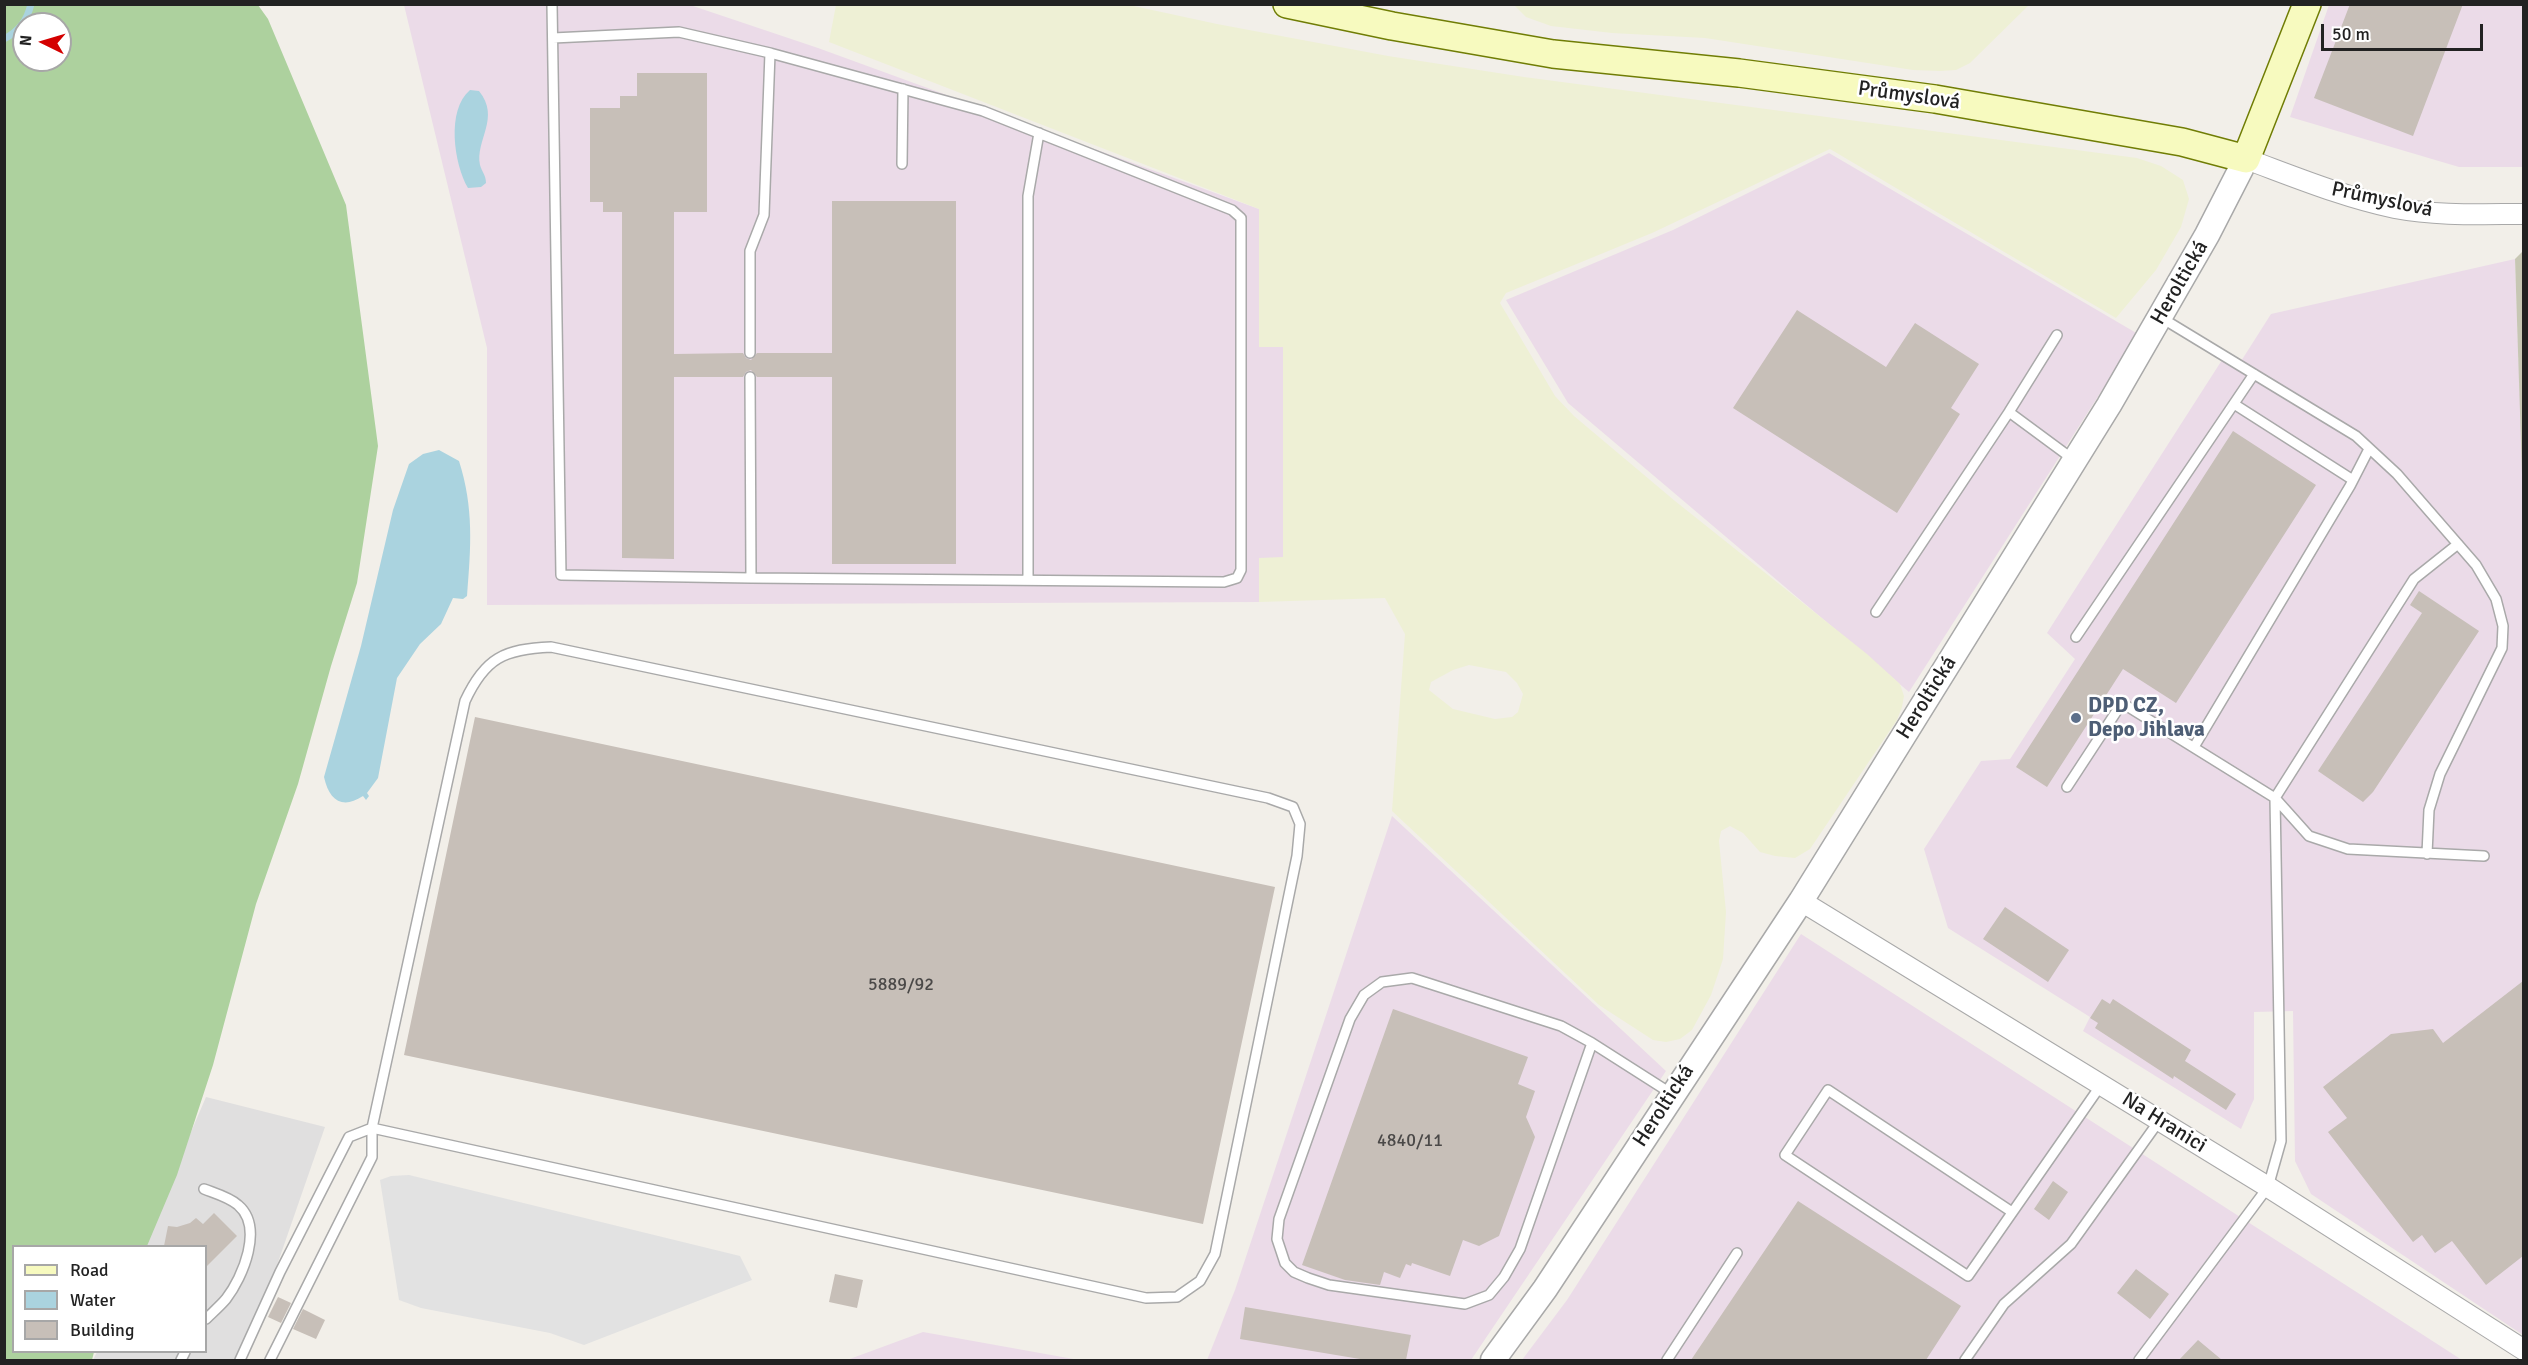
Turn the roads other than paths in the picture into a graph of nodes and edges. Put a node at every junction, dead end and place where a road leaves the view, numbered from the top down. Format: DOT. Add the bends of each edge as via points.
graph roads {
  1 [pos="552,4"];
  2 [pos="1287,4"];
  3 [pos="2307,4"];
  4 [pos="553,38"];
  5 [pos="770,53"];
  6 [pos="903,89"];
  7 [pos="1039,133"];
  8 [pos="2246,159"];
  9 [pos="902,164"];
  10 [pos="2523,214"];
  11 [pos="2160,317"];
  12 [pos="2057,334"];
  13 [pos="750,353"];
  14 [pos="2254,374"];
  15 [pos="750,377"];
  16 [pos="2234,404"];
  17 [pos="2009,412"];
  18 [pos="2369,449"];
  19 [pos="2074,460"];
  20 [pos="2353,480"];
  21 [pos="2458,544"];
  22 [pos="751,578"];
  23 [pos="1028,580"];
  24 [pos="1876,612"];
  25 [pos="2076,637"];
  26 [pos="2194,747"];
  27 [pos="2067,787"];
  28 [pos="2275,798"];
  29 [pos="2427,854"];
  30 [pos="2484,856"];
  31 [pos="1801,901"];
  32 [pos="1592,1043"];
  33 [pos="2101,1085"];
  34 [pos="1672,1094"];
  35 [pos="2159,1121"];
  36 [pos="372,1128"];
  37 [pos="2268,1187"];
  38 [pos="204,1189"];
  39 [pos="2012,1212"];
  40 [pos="1737,1253"];
  41 [pos="207,1318"];
  42 [pos="2523,1350"];
  43 [pos="240,1360"];
  44 [pos="270,1360"];
  45 [pos="1493,1360"];
  46 [pos="1667,1360"];
  47 [pos="1965,1360"];
  48 [pos="2139,1360"];
  1 -- 4 [label="lane"];
  2 -- 8 [label="main road, Průmyslová" via="1553,54 1935,99 2182,142"];
  3 -- 8 [label="main road, Heroltická"];
  4 -- 5 [label="lane" via="679,32"];
  4 -- 22 [label="lane" via="561,575"];
  5 -- 6 [label="lane"];
  5 -- 13 [label="lane" via="764,215 750,251"];
  6 -- 7 [label="lane" via="983,111"];
  6 -- 9 [label="lane"];
  7 -- 23 [label="lane" via="1028,196"];
  7 -- 23 [label="lane" via="1232,210 1241,218 1241,570 1237,578 1224,582"];
  8 -- 10 [label="street, Průmyslová" via="2346,196 2397,208 2437,213"];
  8 -- 11 [label="street, Heroltická"];
  11 -- 14 [label="lane"];
  11 -- 19 [label="street, Heroltická"];
  12 -- 17 [label="lane"];
  14 -- 16 [label="lane"];
  14 -- 18 [label="lane" via="2356,436"];
  15 -- 22 [label="lane"];
  16 -- 20 [label="lane"];
  16 -- 25 [label="lane"];
  17 -- 19 [label="lane"];
  17 -- 24 [label="lane"];
  18 -- 20 [label="lane"];
  18 -- 21 [label="lane" via="2397,474"];
  19 -- 31 [label="street, Heroltická"];
  20 -- 26 [label="lane"];
  21 -- 28 [label="lane" via="2414,579"];
  21 -- 29 [label="lane" via="2496,599 2503,626 2502,648 2440,774 2429,810"];
  22 -- 23 [label="lane"];
  26 -- 27 [label="lane" via="2122,703"];
  26 -- 28 [label="lane"];
  28 -- 29 [label="lane" via="2309,836 2348,849"];
  28 -- 37 [label="lane" via="2281,1141"];
  29 -- 30 [label="lane"];
  31 -- 33 [label="street, Na Hranici"];
  31 -- 34 [label="street, Heroltická"];
  32 -- 32 [label="lane" via="1561,1026 1412,978 1382,982 1373,988 1364,995 1350,1019 1279,1219 1277,1239 1285,1263 1294,1272 1329,1285 1465,1304 1489,1295 1520,1249"];
  32 -- 34 [label="lane"];
  33 -- 35 [label="street, Na Hranici"];
  33 -- 39 [label="lane"];
  34 -- 45 [label="street, Heroltická"];
  35 -- 37 [label="street, Na Hranici"];
  35 -- 47 [label="lane" via="2071,1244 2004,1304"];
  36 -- 36 [label="lane" via="465,701 475,679 491,662 519,648 551,647 1268,798 1293,807 1300,824 1297,856 1215,1254 1200,1281 1177,1297 1146,1298"];
  36 -- 43 [label="lane" via="349,1137"];
  36 -- 44 [label="lane" via="372,1157"];
  37 -- 42 [label="street, Na Hranici"];
  37 -- 48 [label="lane"];
  38 -- 41 [label="lane" via="238,1205 250,1226 250,1248 240,1274 226,1299"];
  39 -- 39 [label="lane" via="1968,1276 1785,1155 1828,1090"];
  40 -- 46 [label="lane"];
}
